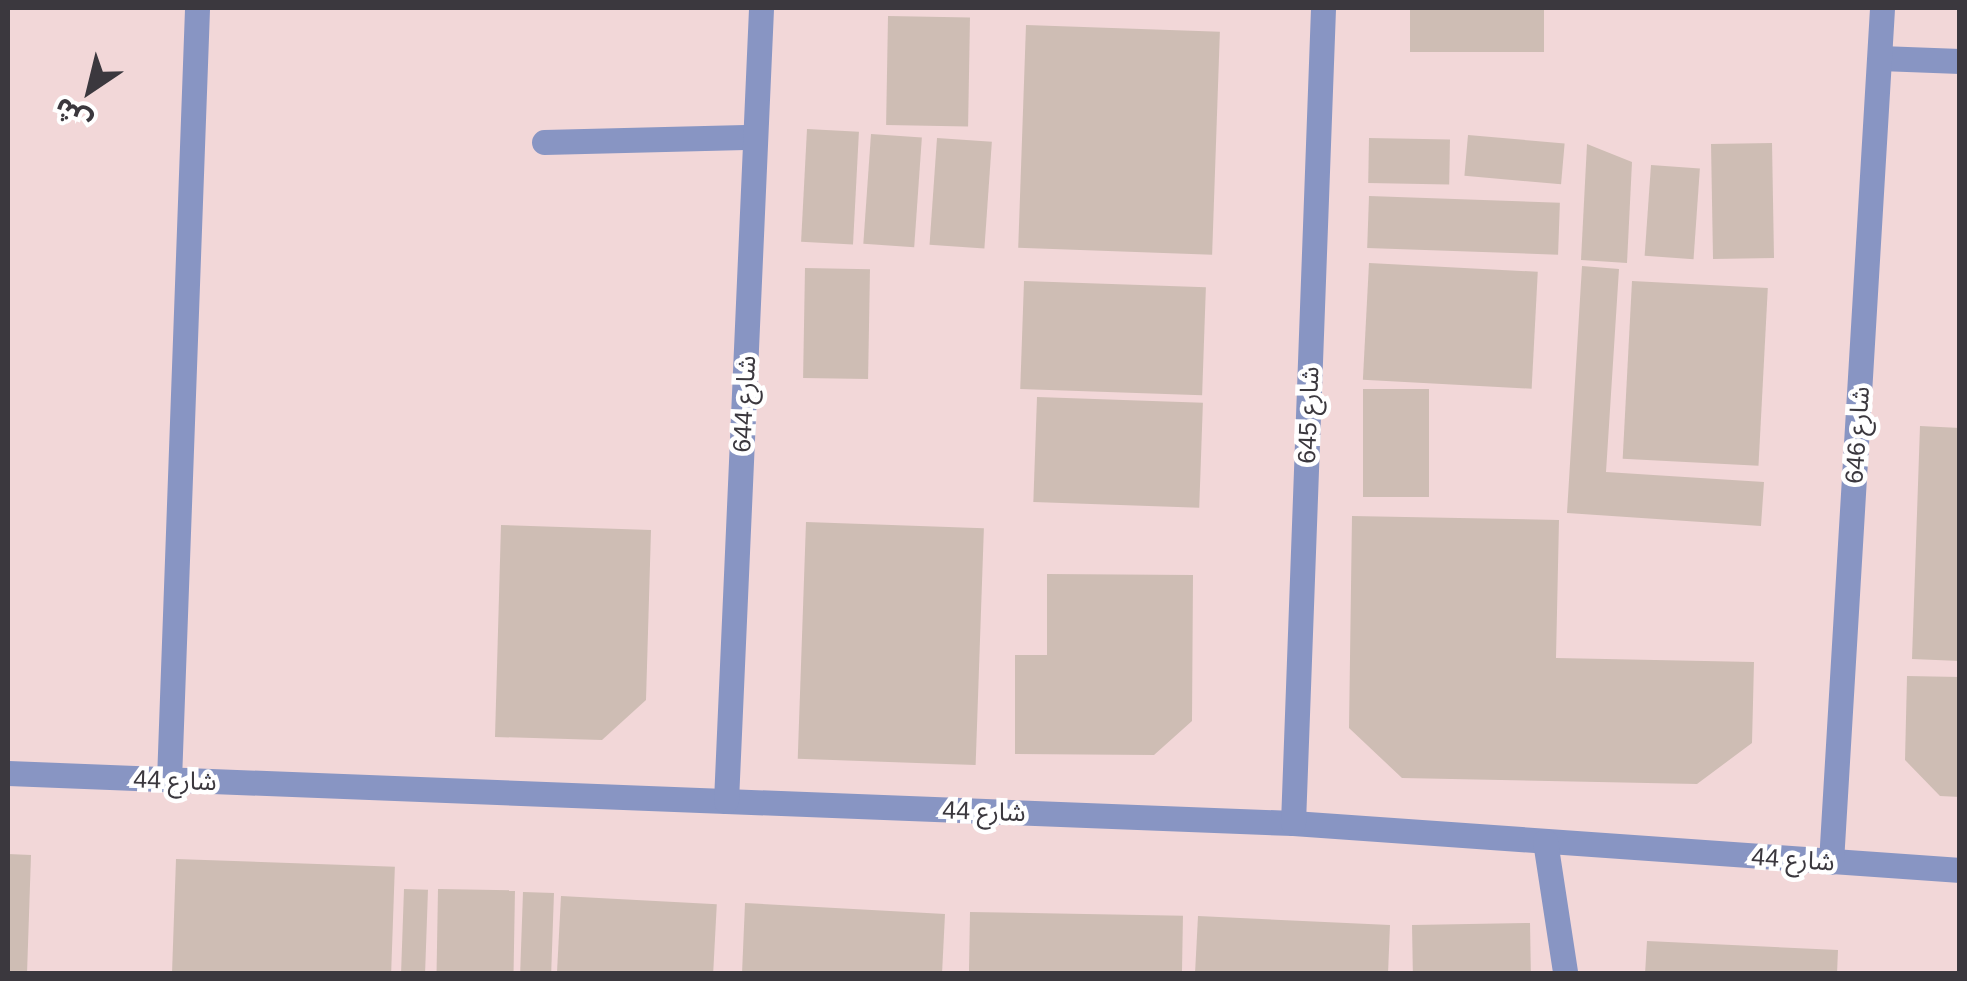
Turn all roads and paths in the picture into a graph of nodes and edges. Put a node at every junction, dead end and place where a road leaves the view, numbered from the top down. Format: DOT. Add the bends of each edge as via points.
graph roads {
  1 [pos="197,8"];
  2 [pos="761,8"];
  3 [pos="1324,8"];
  4 [pos="1882,8"];
  5 [pos="1880,58"];
  6 [pos="1960,61"];
  7 [pos="756,138"];
  8 [pos="544,142"];
  9 [pos="8,773"];
  10 [pos="170,780"];
  11 [pos="726,801"];
  12 [pos="1293,823"];
  13 [pos="1545,842"];
  14 [pos="1831,862"];
  15 [pos="1960,870"];
  16 [pos="1566,971"];
  1 -- 10 [label="street"];
  2 -- 7 [label="street, شارع 644"];
  3 -- 12 [label="street, شارع 645"];
  4 -- 5 [label="street, شارع 646"];
  5 -- 6 [label="street"];
  5 -- 14 [label="street, شارع 646"];
  7 -- 8 [label="street"];
  7 -- 11 [label="street, شارع 644"];
  9 -- 10 [label="street, شارع 44"];
  10 -- 11 [label="street, شارع 44"];
  11 -- 12 [label="street, شارع 44"];
  12 -- 13 [label="street, شارع 44"];
  13 -- 14 [label="street, شارع 44"];
  13 -- 16 [label="street"];
  14 -- 15 [label="street, شارع 44"];
}
